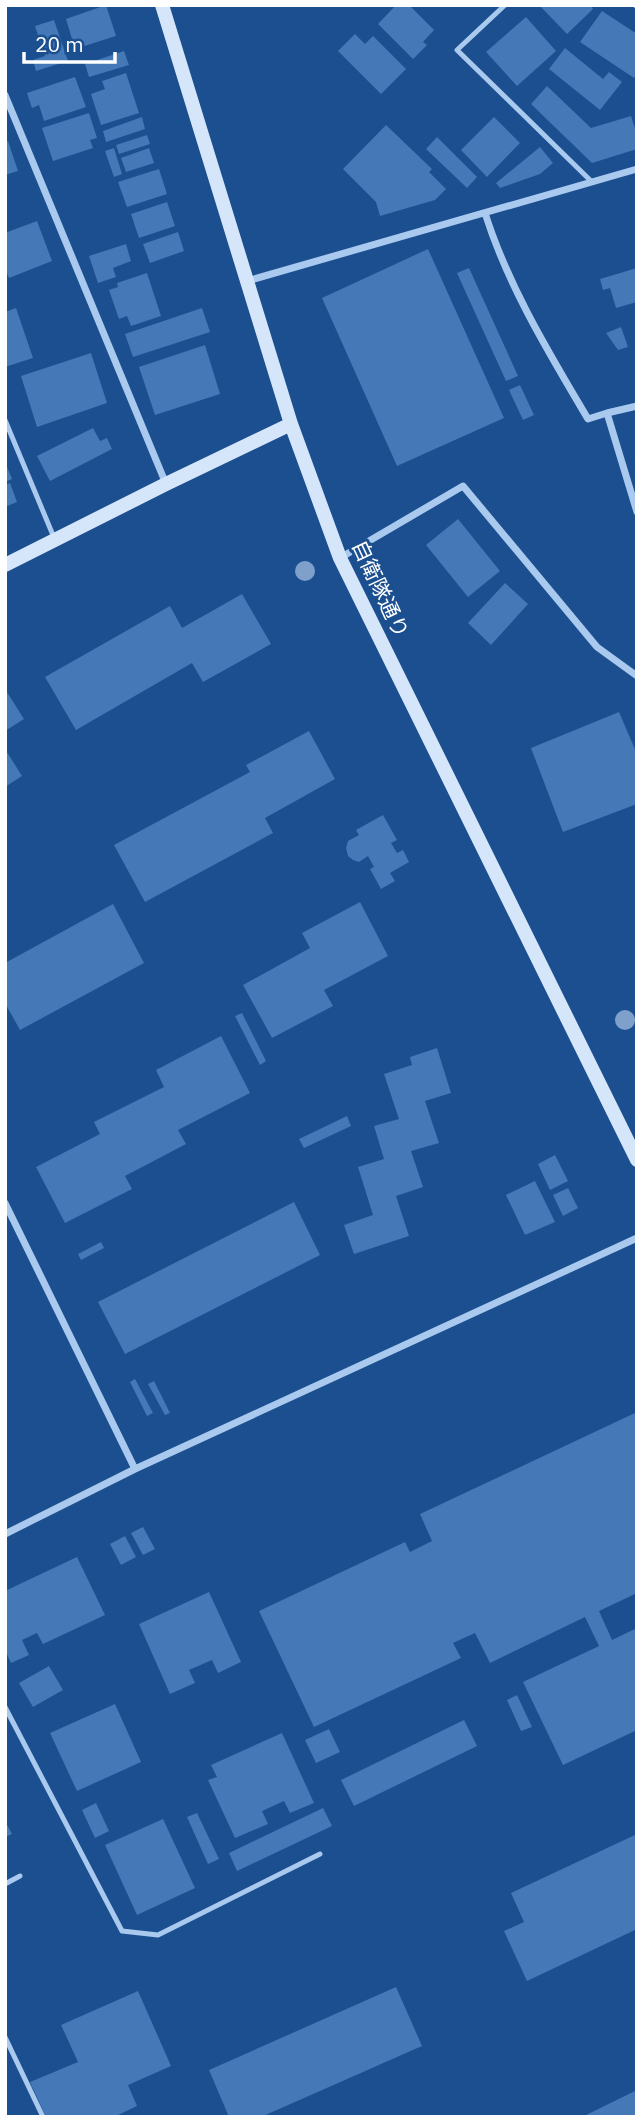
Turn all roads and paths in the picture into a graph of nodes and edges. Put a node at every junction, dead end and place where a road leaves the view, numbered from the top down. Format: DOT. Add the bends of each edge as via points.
graph roads {
  1 [pos="162,5"];
  2 [pos="505,5"];
  3 [pos="5,95"];
  4 [pos="637,169"];
  5 [pos="592,183"];
  6 [pos="485,213"];
  7 [pos="246,281"];
  8 [pos="637,406"];
  9 [pos="607,413"];
  10 [pos="5,420"];
  11 [pos="291,424"];
  12 [pos="166,484"];
  13 [pos="637,512"];
  14 [pos="55,540"];
  15 [pos="340,558"];
  16 [pos="5,565"];
  17 [pos="637,676"];
  18 [pos="637,1160"];
  19 [pos="5,1203"];
  20 [pos="9,1221"];
  21 [pos="637,1238"];
  22 [pos="135,1469"];
  23 [pos="5,1534"];
  24 [pos="5,1707"];
  25 [pos="320,1854"];
  26 [pos="20,1876"];
  27 [pos="5,1884"];
  28 [pos="5,2038"];
  29 [pos="43,2117"];
  1 -- 7 [label="street, 自衛隊通り"];
  2 -- 5 [label="lane" via="457,50"];
  3 -- 12 [label="street"];
  4 -- 5 [label="street"];
  5 -- 6 [label="street"];
  6 -- 7 [label="street"];
  6 -- 9 [label="street" via="495,244 541,338 588,419"];
  7 -- 11 [label="street, 自衛隊通り"];
  8 -- 9 [label="street"];
  9 -- 13 [label="street"];
  10 -- 14 [label="lane"];
  11 -- 12 [label="street"];
  11 -- 15 [label="street, 自衛隊通り"];
  12 -- 14 [label="street"];
  14 -- 16 [label="street"];
  15 -- 17 [label="street" via="463,486 597,647"];
  15 -- 18 [label="street, 自衛隊通り"];
  19 -- 20 [label="street"];
  20 -- 22 [label="street"];
  21 -- 22 [label="street"];
  22 -- 23 [label="street"];
  24 -- 25 [label="lane" via="122,1931 158,1935"];
  26 -- 27 [label="lane"];
  28 -- 29 [label="lane"];
}
